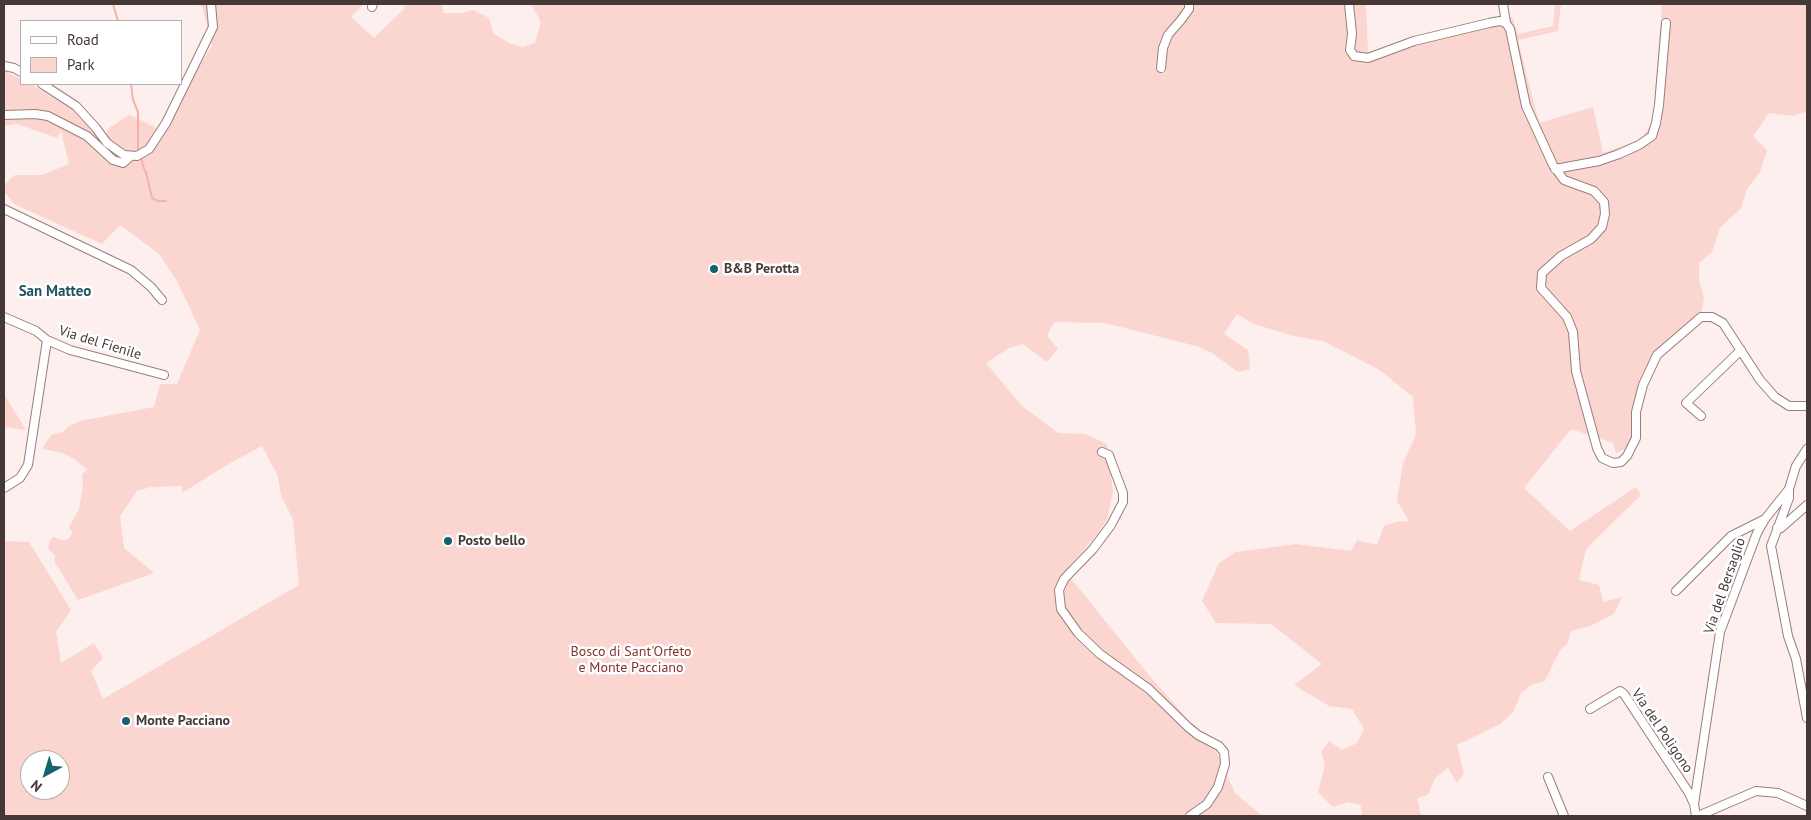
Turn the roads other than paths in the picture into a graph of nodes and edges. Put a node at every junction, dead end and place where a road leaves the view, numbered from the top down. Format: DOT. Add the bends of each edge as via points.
graph roads {
  1 [pos="211,4"];
  2 [pos="1189,4"];
  3 [pos="1349,4"];
  4 [pos="1503,4"];
  5 [pos="1506,23"];
  6 [pos="1666,23"];
  7 [pos="4,66"];
  8 [pos="1161,68"];
  9 [pos="20,72"];
  10 [pos="44,85"];
  11 [pos="4,115"];
  12 [pos="131,156"];
  13 [pos="1555,169"];
  14 [pos="4,209"];
  15 [pos="162,300"];
  16 [pos="4,317"];
  17 [pos="47,340"];
  18 [pos="1741,350"];
  19 [pos="164,375"];
  20 [pos="1807,406"];
  21 [pos="1701,416"];
  22 [pos="1807,449"];
  23 [pos="1102,452"];
  24 [pos="4,488"];
  25 [pos="1789,489"];
  26 [pos="1807,505"];
  27 [pos="1765,519"];
  28 [pos="1777,528"];
  29 [pos="1676,591"];
  30 [pos="1590,709"];
  31 [pos="1807,718"];
  32 [pos="1548,777"];
  33 [pos="1694,804"];
  34 [pos="1807,806"];
  35 [pos="1190,816"];
  36 [pos="1564,816"];
  37 [pos="1698,816"];
  1 -- 12 [label="street" via="212,26 166,123 149,149"];
  2 -- 8 [label="street" via="1189,9 1168,35"];
  3 -- 5 [label="street" via="1350,50 1354,56 1368,58 1414,41 1489,23"];
  4 -- 5 [label="street"];
  5 -- 13 [label="street" via="1526,106"];
  6 -- 13 [label="street" via="1659,105 1652,136 1620,154"];
  7 -- 9 [label="street"];
  10 -- 12 [label="street" via="76,106 108,144"];
  11 -- 12 [label="street" via="48,116 87,136 113,160 123,163"];
  13 -- 18 [label="street" via="1564,180 1594,191 1604,202 1602,227 1591,239 1561,256 1542,273 1541,288 1567,317 1573,332 1576,371 1602,458 1613,463 1621,462 1627,456 1636,438 1636,412 1643,385 1657,355 1701,317 1712,317 1722,323"];
  14 -- 15 [label="street" via="131,270"];
  16 -- 17 [label="street, Via del Fienile" via="36,330"];
  17 -- 19 [label="street, Via del Fienile" via="70,350"];
  17 -- 24 [label="street" via="28,465 20,478"];
  18 -- 20 [label="street" via="1775,397 1789,406"];
  18 -- 21 [label="street" via="1686,403"];
  22 -- 25 [label="street, Via del Bersaglio" via="1796,466"];
  23 -- 35 [label="street" via="1109,455 1123,493 1123,502 1093,549 1064,579 1059,590 1061,608 1078,633 1100,654 1149,689 1188,727 1224,752 1225,764 1218,787 1207,804"];
  25 -- 27 [label="street, Via del Bersaglio"];
  25 -- 28 [label="street" via="1789,498"];
  26 -- 28 [label="street"];
  27 -- 29 [label="street" via="1730,536"];
  27 -- 33 [label="street, Via del Bersaglio" via="1720,632"];
  28 -- 31 [label="street" via="1771,546 1772,562"];
  30 -- 33 [label="street, Via del Poligono" via="1620,691 1624,694"];
  32 -- 36 [label="street"];
  33 -- 37 [label="street, Via del Poligono"];
  34 -- 37 [label="street" via="1778,793 1756,791"];
}
